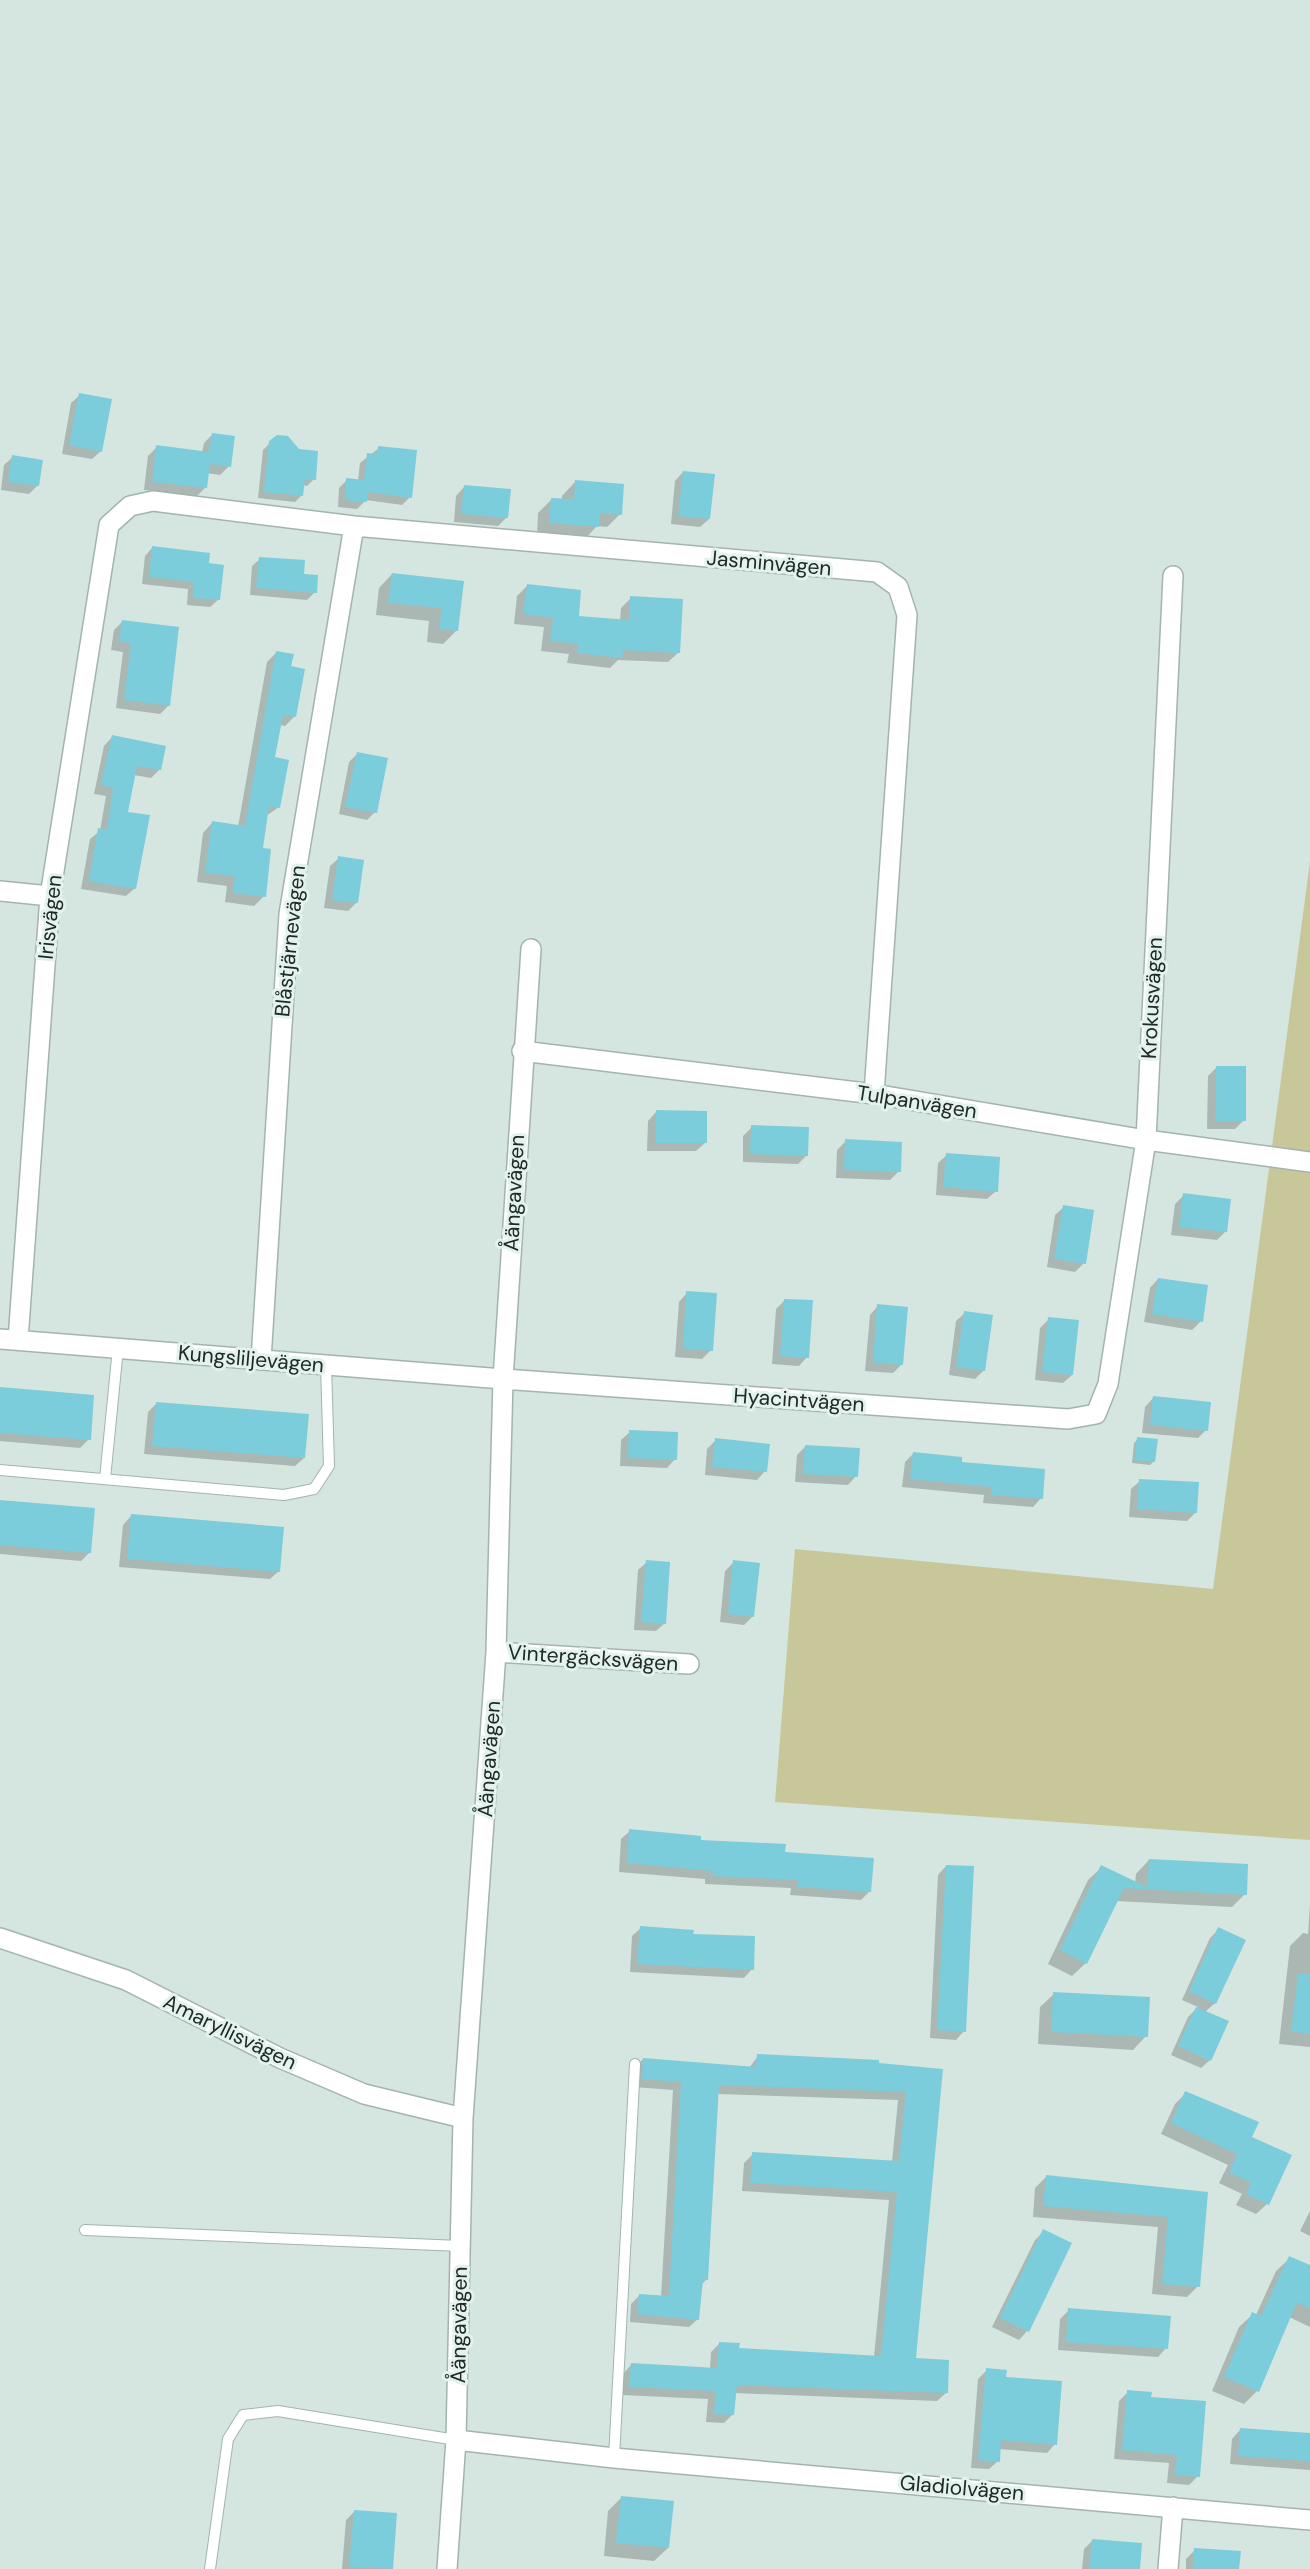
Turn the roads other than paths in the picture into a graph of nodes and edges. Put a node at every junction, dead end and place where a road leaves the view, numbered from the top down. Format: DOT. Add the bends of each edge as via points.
graph roads {
  1 [pos="130,506"];
  2 [pos="354,526"];
  3 [pos="1173,576"];
  4 [pos="0,891"];
  5 [pos="50,896"];
  6 [pos="531,949"];
  7 [pos="522,1051"];
  8 [pos="874,1094"];
  9 [pos="1146,1140"];
  10 [pos="1310,1162"];
  11 [pos="9,1340"];
  12 [pos="118,1348"];
  13 [pos="261,1360"];
  14 [pos="327,1365"];
  15 [pos="503,1379"];
  16 [pos="1096,1414"];
  17 [pos="0,1470"];
  18 [pos="106,1479"];
  19 [pos="496,1652"];
  20 [pos="690,1664"];
  21 [pos="0,1938"];
  22 [pos="635,2064"];
  23 [pos="463,2118"];
  24 [pos="85,2230"];
  25 [pos="460,2246"];
  26 [pos="456,2440"];
  27 [pos="614,2458"];
  28 [pos="1173,2507"];
  29 [pos="1310,2520"];
  30 [pos="210,2569"];
  31 [pos="447,2569"];
  32 [pos="1168,2569"];
  1 -- 2 [label="street, Jasminvägen" via="153,501"];
  1 -- 5 [label="street, Irisvägen" via="109,525"];
  2 -- 8 [label="street, Jasminvägen" via="877,572 898,587 907,615"];
  2 -- 13 [label="street, Blåstjärnevägen" via="289,914"];
  3 -- 9 [label="street, Krokusvägen"];
  4 -- 5 [label="street"];
  5 -- 11 [label="street, Irisvägen"];
  6 -- 7 [label="street, Åängavägen"];
  7 -- 8 [label="street, Tulpanvägen"];
  7 -- 15 [label="street, Åängavägen"];
  8 -- 9 [label="street, Tulpanvägen"];
  9 -- 10 [label="street, Tulpanvägen"];
  9 -- 16 [label="street, Krokusvägen" via="1108,1384"];
  11 -- 12 [label="street, Kungsliljevägen"];
  12 -- 13 [label="street, Kungsliljevägen"];
  12 -- 18 [label="lane"];
  13 -- 14 [label="street, Kungsliljevägen"];
  14 -- 15 [label="street, Kungsliljevägen"];
  14 -- 18 [label="lane" via="329,1466 314,1489 285,1495"];
  15 -- 16 [label="street, Hyacintvägen" via="1068,1419"];
  15 -- 19 [label="street, Åängavägen"];
  17 -- 18 [label="lane"];
  19 -- 20 [label="street, Vintergäcksvägen"];
  19 -- 23 [label="street, Åängavägen"];
  21 -- 23 [label="street, Amaryllisvägen" via="126,1980 280,2058 364,2094"];
  22 -- 27 [label="lane"];
  23 -- 25 [label="street, Åängavägen"];
  24 -- 25 [label="lane"];
  25 -- 26 [label="street, Åängavägen"];
  26 -- 27 [label="street, Gladiolvägen"];
  26 -- 30 [label="lane" via="278,2410 243,2415 228,2439"];
  26 -- 31 [label="street, Åängavägen"];
  27 -- 28 [label="street, Gladiolvägen"];
  28 -- 29 [label="street, Gladiolvägen"];
  28 -- 32 [label="street"];
}
